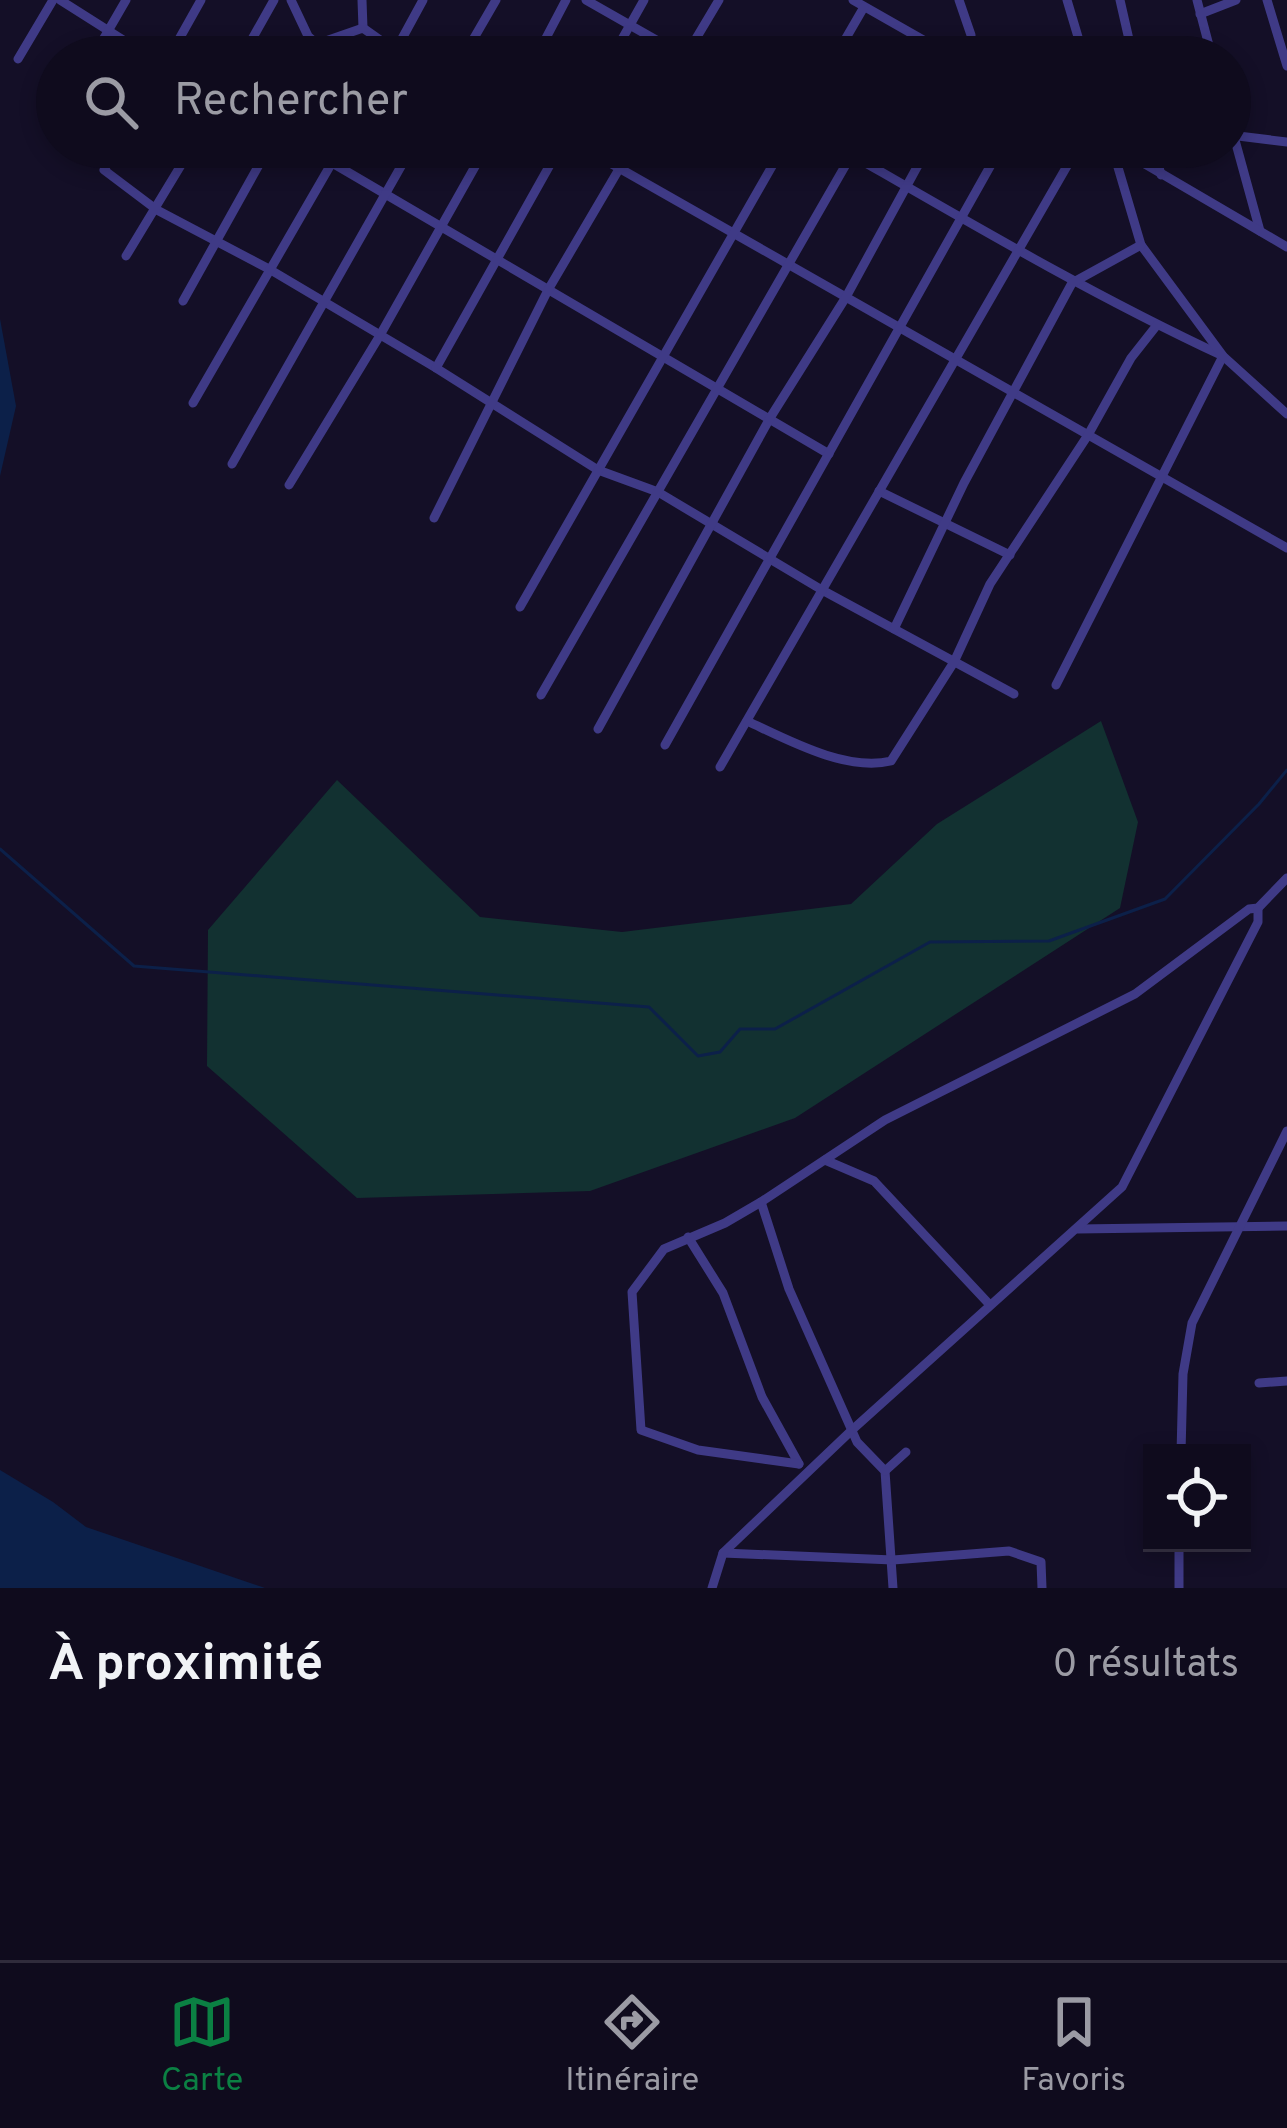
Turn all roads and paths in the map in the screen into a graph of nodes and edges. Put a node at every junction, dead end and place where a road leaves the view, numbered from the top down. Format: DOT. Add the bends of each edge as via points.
graph roads {
  1 [pos="57,0"];
  2 [pos="126,0"];
  3 [pos="201,0"];
  4 [pos="274,0"];
  5 [pos="290,0"];
  6 [pos="362,0"];
  7 [pos="423,0"];
  8 [pos="496,0"];
  9 [pos="566,0"];
  10 [pos="586,0"];
  11 [pos="644,0"];
  12 [pos="719,0"];
  13 [pos="853,0"];
  14 [pos="959,0"];
  15 [pos="1066,0"];
  16 [pos="1120,0"];
  17 [pos="1197,0"];
  18 [pos="1236,0"];
  19 [pos="1273,6"];
  20 [pos="864,7"];
  21 [pos="1200,14"];
  22 [pos="631,25"];
  23 [pos="363,28"];
  24 [pos="109,31"];
  25 [pos="106,36"];
  26 [pos="117,36"];
  27 [pos="181,36"];
  28 [pos="254,36"];
  29 [pos="308,36"];
  30 [pos="340,36"];
  31 [pos="373,36"];
  32 [pos="406,36"];
  33 [pos="475,36"];
  34 [pos="547,36"];
  35 [pos="624,36"];
  36 [pos="650,36"];
  37 [pos="698,36"];
  38 [pos="847,36"];
  39 [pos="915,36"];
  40 [pos="971,36"];
  41 [pos="1077,36"];
  42 [pos="1128,36"];
  43 [pos="1206,36"];
  44 [pos="18,59"];
  45 [pos="1287,66"];
  46 [pos="1251,137"];
  47 [pos="1287,142"];
  48 [pos="105,168"];
  49 [pos="180,168"];
  50 [pos="258,168"];
  51 [pos="329,168"];
  52 [pos="342,168"];
  53 [pos="400,168"];
  54 [pos="474,168"];
  55 [pos="548,168"];
  56 [pos="620,168"];
  57 [pos="771,168"];
  58 [pos="844,168"];
  59 [pos="879,168"];
  60 [pos="916,168"];
  61 [pos="989,168"];
  62 [pos="1066,168"];
  63 [pos="1120,168"];
  64 [pos="1149,168"];
  65 [pos="1159,168"];
  66 [pos="1242,168"];
  67 [pos="1161,175"];
  68 [pos="906,187"];
  69 [pos="385,195"];
  70 [pos="157,209"];
  71 [pos="962,218"];
  72 [pos="440,227"];
  73 [pos="1260,231"];
  74 [pos="733,233"];
  75 [pos="218,243"];
  76 [pos="1141,245"];
  77 [pos="1287,247"];
  78 [pos="1020,249"];
  79 [pos="126,256"];
  80 [pos="494,261"];
  81 [pos="788,264"];
  82 [pos="269,269"];
  83 [pos="1072,283"];
  84 [pos="548,290"];
  85 [pos="846,297"];
  86 [pos="183,301"];
  87 [pos="322,303"];
  88 [pos="1157,325"];
  89 [pos="899,328"];
  90 [pos="379,337"];
  91 [pos="663,356"];
  92 [pos="1223,356"];
  93 [pos="955,359"];
  94 [pos="436,368"];
  95 [pos="717,387"];
  96 [pos="1013,392"];
  97 [pos="193,403"];
  98 [pos="491,404"];
  99 [pos="1287,414"];
  100 [pos="770,418"];
  101 [pos="1088,435"];
  102 [pos="829,454"];
  103 [pos="232,464"];
  104 [pos="598,470"];
  105 [pos="1163,478"];
  106 [pos="289,485"];
  107 [pos="879,491"];
  108 [pos="658,492"];
  109 [pos="434,518"];
  110 [pos="946,524"];
  111 [pos="712,525"];
  112 [pos="1287,548"];
  113 [pos="1010,555"];
  114 [pos="770,559"];
  115 [pos="822,590"];
  116 [pos="520,607"];
  117 [pos="894,629"];
  118 [pos="954,662"];
  119 [pos="1056,686"];
  120 [pos="541,694"];
  121 [pos="1014,694"];
  122 [pos="747,722"];
  123 [pos="598,729"];
  124 [pos="665,745"];
  125 [pos="720,766"];
  126 [pos="1287,878"];
  127 [pos="1258,908"];
  128 [pos="1287,1131"];
  129 [pos="825,1160"];
  130 [pos="761,1202"];
  131 [pos="1239,1226"];
  132 [pos="1287,1226"];
  133 [pos="1078,1229"];
  134 [pos="688,1237"];
  135 [pos="990,1305"];
  136 [pos="1287,1381"];
  137 [pos="1259,1383"];
  138 [pos="852,1430"];
  139 [pos="1181,1444"];
  140 [pos="905,1452"];
  141 [pos="802,1469"];
  142 [pos="885,1471"];
  143 [pos="1178,1552"];
  144 [pos="723,1553"];
  145 [pos="893,1560"];
  146 [pos="712,1588"];
  147 [pos="893,1588"];
  148 [pos="1042,1588"];
  149 [pos="1179,1588"];
  1 -- 24 [label="street"];
  1 -- 44 [label="street"];
  2 -- 24 [label="street"];
  3 -- 27 [label="street"];
  4 -- 28 [label="street"];
  5 -- 29 [label="street"];
  6 -- 23 [label="street"];
  7 -- 32 [label="street"];
  8 -- 33 [label="street"];
  9 -- 34 [label="street"];
  10 -- 22 [label="street"];
  11 -- 22 [label="street"];
  12 -- 37 [label="street"];
  13 -- 20 [label="street"];
  14 -- 40 [label="street"];
  15 -- 41 [label="street"];
  16 -- 42 [label="street"];
  17 -- 21 [label="street"];
  18 -- 21 [label="street"];
  19 -- 45 [label="street"];
  20 -- 38 [label="street"];
  20 -- 39 [label="street"];
  21 -- 43 [label="street"];
  22 -- 35 [label="street"];
  22 -- 36 [label="street"];
  23 -- 30 [label="street"];
  23 -- 31 [label="street"];
  24 -- 25 [label="street"];
  24 -- 26 [label="street"];
  46 -- 47 [label="street"];
  48 -- 70 [label="street"];
  49 -- 70 [label="street"];
  50 -- 75 [label="street"];
  51 -- 82 [label="street"];
  52 -- 69 [label="street"];
  53 -- 69 [label="street"];
  54 -- 72 [label="street"];
  55 -- 80 [label="street"];
  56 -- 74 [label="street"];
  56 -- 84 [label="street"];
  57 -- 74 [label="street"];
  58 -- 81 [label="street"];
  59 -- 68 [label="street"];
  60 -- 68 [label="street"];
  61 -- 71 [label="street"];
  62 -- 78 [label="street"];
  63 -- 76 [label="street"];
  64 -- 67 [label="street"];
  65 -- 67 [label="street"];
  66 -- 73 [label="street"];
  67 -- 73 [label="street"];
  68 -- 71 [label="street"];
  68 -- 85 [label="street"];
  69 -- 72 [label="street"];
  69 -- 87 [label="street"];
  70 -- 75 [label="street"];
  70 -- 79 [label="street"];
  71 -- 78 [label="street"];
  71 -- 89 [label="street"];
  72 -- 80 [label="street"];
  72 -- 90 [label="street"];
  73 -- 77 [label="street"];
  74 -- 81 [label="street"];
  74 -- 91 [label="street"];
  75 -- 82 [label="street"];
  75 -- 86 [label="street"];
  76 -- 83 [label="street"];
  76 -- 92 [label="street"];
  78 -- 83 [label="street"];
  78 -- 93 [label="street"];
  80 -- 84 [label="street"];
  80 -- 94 [label="street"];
  81 -- 85 [label="street"];
  81 -- 95 [label="street"];
  82 -- 87 [label="street"];
  82 -- 97 [label="street"];
  83 -- 88 [label="street"];
  83 -- 96 [label="street"];
  84 -- 91 [label="street"];
  84 -- 98 [label="street"];
  85 -- 89 [label="street"];
  85 -- 100 [label="street"];
  87 -- 90 [label="street"];
  87 -- 103 [label="street"];
  88 -- 92 [label="street"];
  88 -- 101 [label="street"];
  89 -- 93 [label="street"];
  89 -- 102 [label="street"];
  90 -- 94 [label="street"];
  90 -- 106 [label="street"];
  91 -- 95 [label="street"];
  91 -- 104 [label="street"];
  92 -- 99 [label="street"];
  92 -- 105 [label="street"];
  93 -- 96 [label="street"];
  93 -- 107 [label="street"];
  94 -- 98 [label="street"];
  95 -- 100 [label="street"];
  95 -- 108 [label="street"];
  96 -- 101 [label="street"];
  96 -- 110 [label="street"];
  98 -- 104 [label="street"];
  98 -- 109 [label="street"];
  100 -- 102 [label="street"];
  100 -- 111 [label="street"];
  101 -- 105 [label="street"];
  101 -- 113 [label="street"];
  102 -- 114 [label="street"];
  104 -- 108 [label="street"];
  104 -- 116 [label="street"];
  105 -- 112 [label="street"];
  105 -- 119 [label="street"];
  107 -- 110 [label="street"];
  107 -- 115 [label="street"];
  108 -- 111 [label="street"];
  108 -- 120 [label="street"];
  110 -- 113 [label="street"];
  110 -- 117 [label="street"];
  111 -- 114 [label="street"];
  111 -- 123 [label="street"];
  113 -- 118 [label="street"];
  114 -- 115 [label="street"];
  114 -- 124 [label="street"];
  115 -- 117 [label="street"];
  115 -- 122 [label="street"];
  117 -- 118 [label="street"];
  118 -- 121 [label="street"];
  118 -- 122 [label="street" via="891,760 871,766"];
  122 -- 125 [label="street"];
  126 -- 127 [label="street"];
  127 -- 129 [label="street" via="1135,994 964,1077"];
  127 -- 133 [label="street" via="1258,922 1122,1187"];
  128 -- 131 [label="street"];
  129 -- 130 [label="street"];
  129 -- 135 [label="street" via="874,1181"];
  130 -- 134 [label="street"];
  130 -- 138 [label="street"];
  131 -- 132 [label="street"];
  131 -- 133 [label="street"];
  131 -- 139 [label="street" via="1192,1323"];
  133 -- 135 [label="street"];
  134 -- 141 [label="street" via="723,1293 762,1397"];
  134 -- 141 [label="street" via="664,1249 632,1292 641,1430 698,1450"];
  135 -- 138 [label="street"];
  136 -- 137 [label="street"];
  138 -- 141 [label="street"];
  138 -- 142 [label="street"];
  140 -- 142 [label="street"];
  141 -- 144 [label="street"];
  142 -- 145 [label="street"];
  143 -- 149 [label="street"];
  144 -- 145 [label="street"];
  144 -- 146 [label="street"];
  145 -- 147 [label="street"];
  145 -- 148 [label="street" via="1009,1551 1041,1562"];
}
